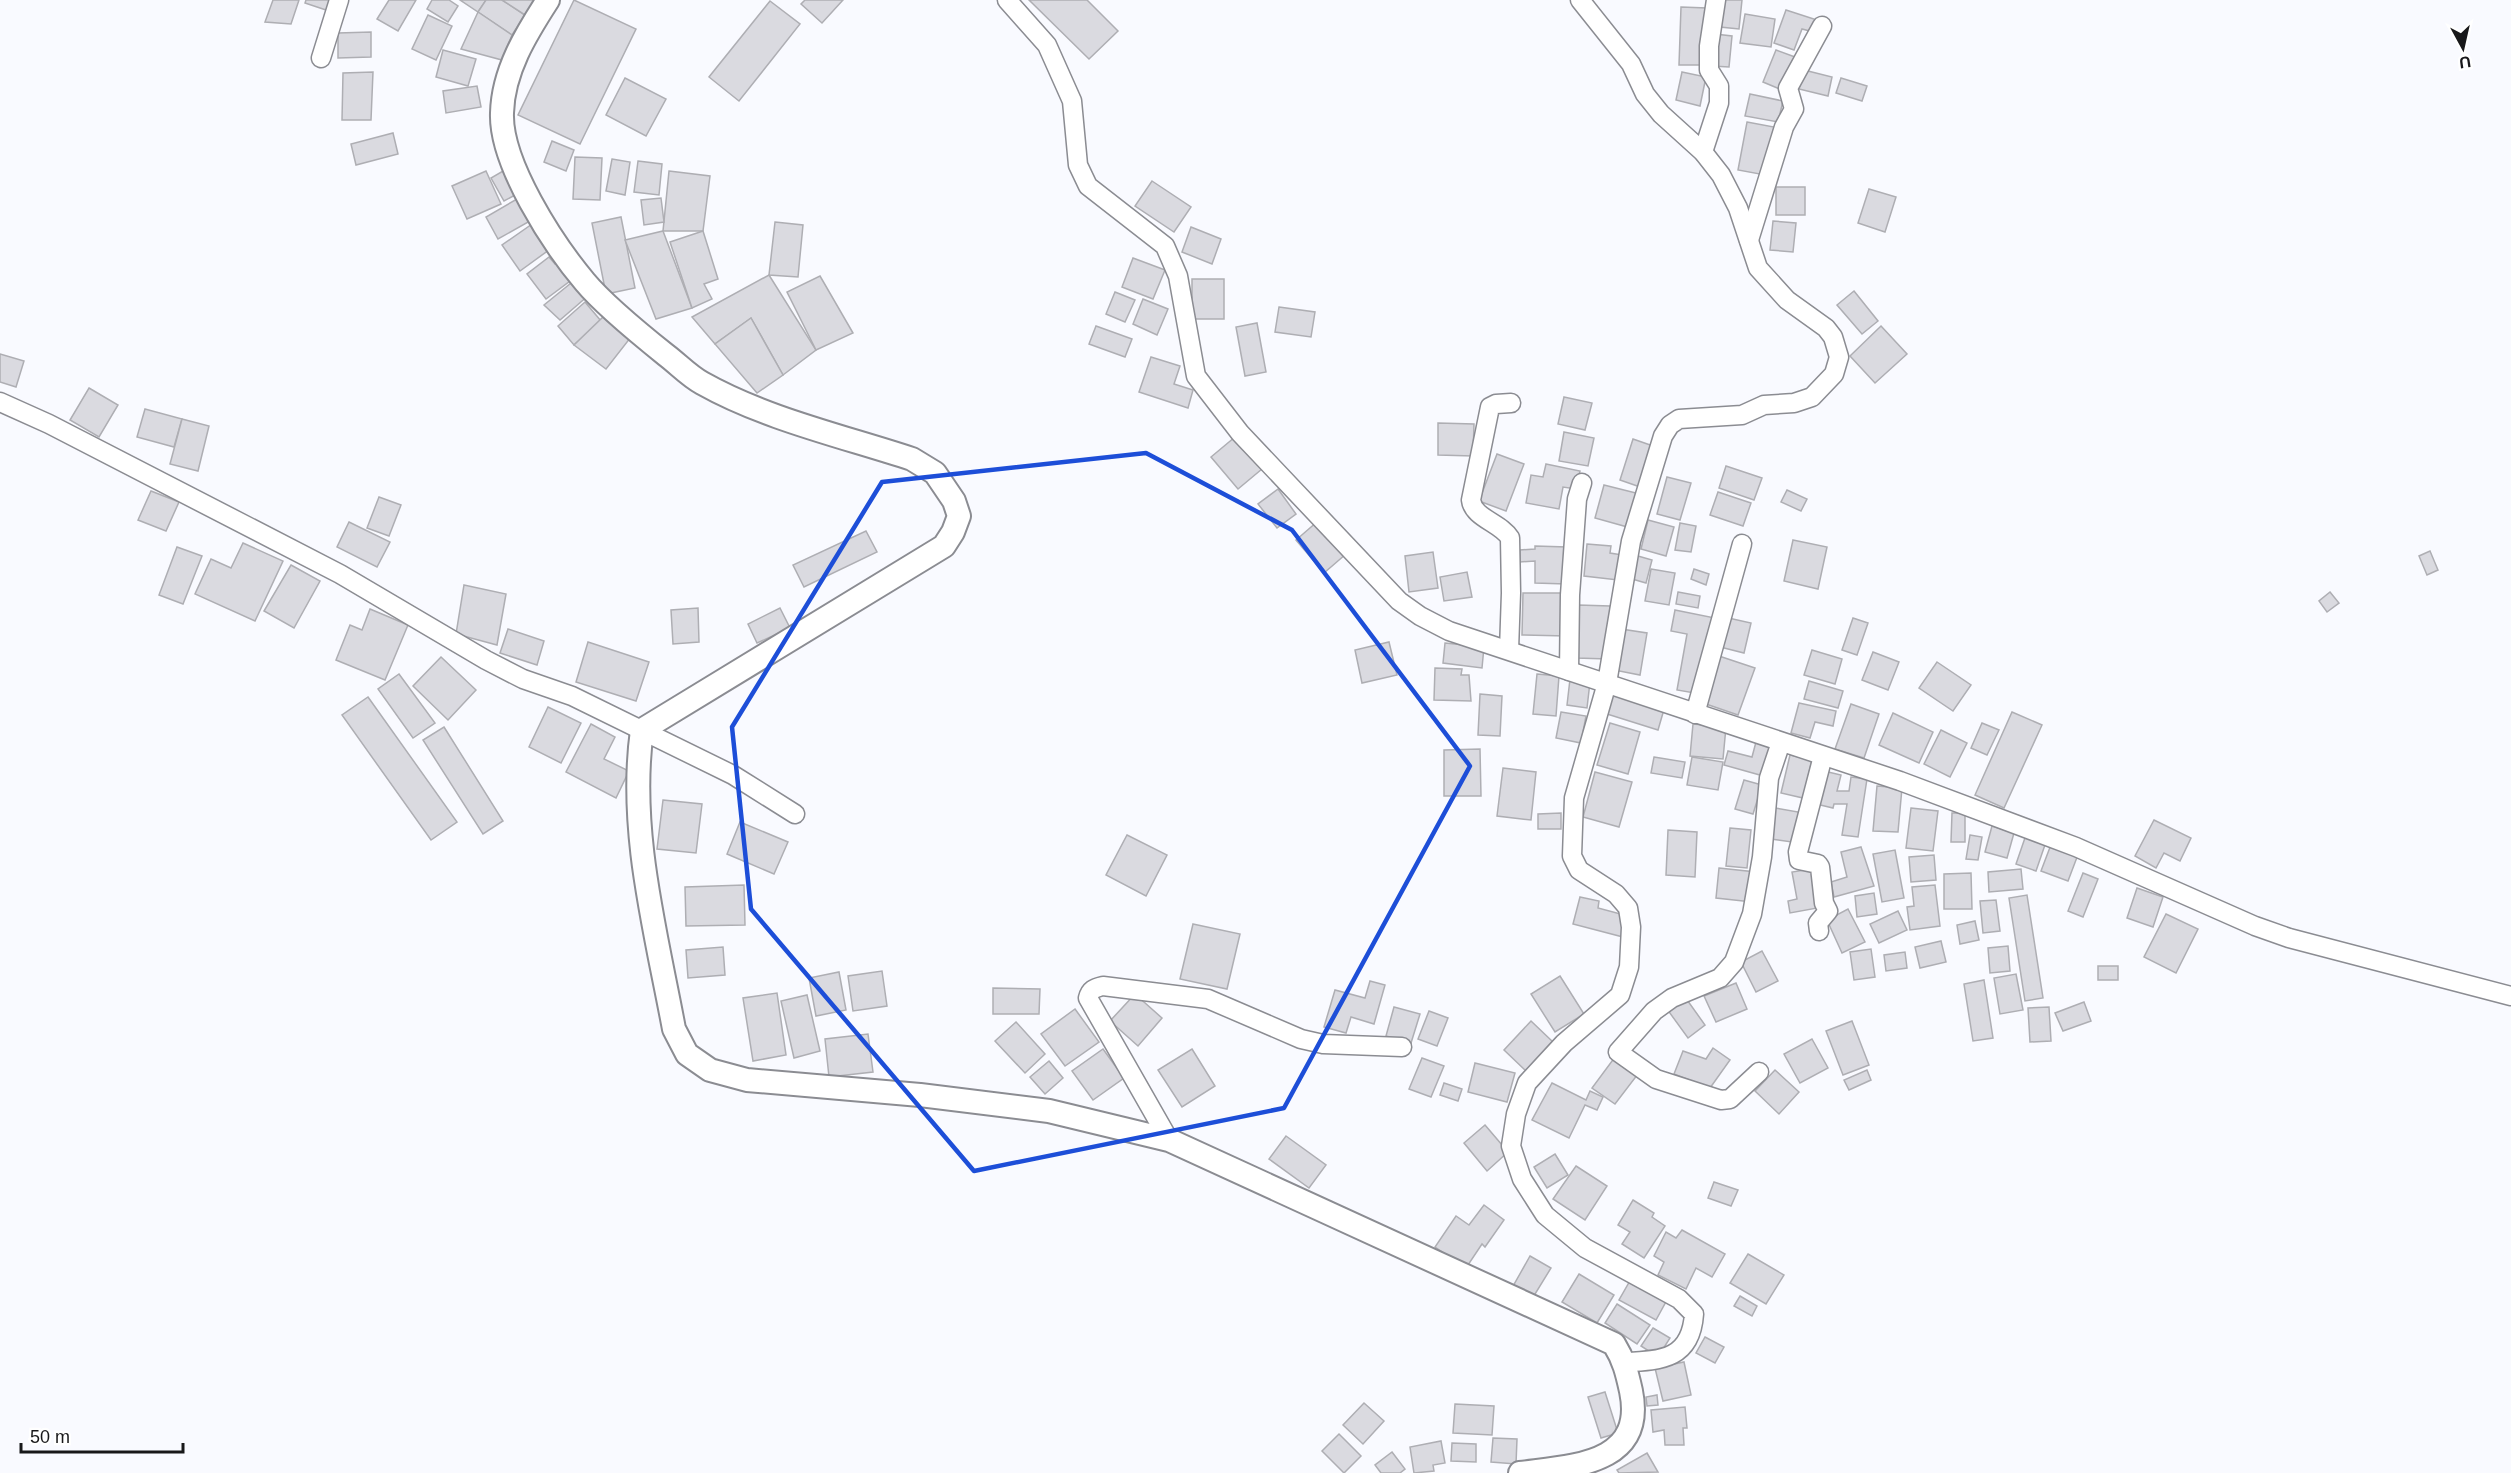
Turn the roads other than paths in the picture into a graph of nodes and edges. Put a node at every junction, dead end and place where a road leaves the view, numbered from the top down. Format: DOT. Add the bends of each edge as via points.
graph roads {
  1 [pos="339,0"];
  2 [pos="548,0"];
  3 [pos="1006,0"];
  4 [pos="1580,0"];
  5 [pos="1716,0"];
  6 [pos="1822,26"];
  7 [pos="321,58"];
  8 [pos="1703,152"];
  9 [pos="1749,240"];
  10 [pos="0,402"];
  11 [pos="1511,402"];
  12 [pos="1582,483"];
  13 [pos="1742,544"];
  14 [pos="1509,650"];
  15 [pos="1569,671"];
  16 [pos="1607,683"];
  17 [pos="1695,714"];
  18 [pos="642,730"];
  19 [pos="1781,742"];
  20 [pos="1823,756"];
  21 [pos="795,814"];
  22 [pos="1819,931"];
  23 [pos="2511,996"];
  24 [pos="1402,1047"];
  25 [pos="1760,1072"];
  26 [pos="1169,1140"];
  27 [pos="1625,1362"];
  28 [pos="1520,1473"];
  1 -- 7 [label="street"];
  2 -- 18 [label="street" via="522,41 508,76 502,113 506,143 516,174 548,231 586,283 644,338 700,382 752,408 912,459 935,473 959,516 944,546"];
  3 -- 14 [label="street" via="1047,45 1072,101 1078,165 1088,186 1166,246 1178,276 1196,376 1240,433 1399,601 1449,631"];
  4 -- 8 [label="street" via="1631,64 1645,94 1661,114"];
  5 -- 8 [label="street" via="1709,70 1719,86 1719,103"];
  6 -- 9 [label="street" via="1788,88 1794,109 1784,127"];
  8 -- 9 [label="street" via="1731,192"];
  9 -- 16 [label="street" via="1758,268 1787,300 1826,328 1833,338 1839,357 1834,374 1812,398 1764,405 1734,416 1679,418 1670,425 1663,436 1631,541"];
  10 -- 18 [label="street" via="339,574 523,680 572,696"];
  11 -- 14 [label="street" via="1490,407 1471,500 1475,510 1510,538"];
  12 -- 15 [label="street" via="1577,499 1570,595"];
  13 -- 17 [label="street"];
  14 -- 15 [label="street"];
  15 -- 16 [label="street"];
  16 -- 17 [label="street"];
  16 -- 27 [label="street" via="1574,798 1572,856 1580,870 1616,894 1628,908 1629,967 1620,995 1564,1043 1527,1083 1516,1114 1511,1146 1522,1179 1545,1215 1585,1248 1679,1299 1694,1314 1687,1343 1672,1355"];
  17 -- 19 [label="street"];
  18 -- 21 [label="street" via="733,775"];
  18 -- 26 [label="street" via="638,769 644,864 674,1029 687,1054 710,1070 747,1080 1049,1111"];
  19 -- 20 [label="street"];
  19 -- 25 [label="street" via="1769,778 1752,914 1734,962 1720,978 1672,998 1654,1011 1618,1052 1656,1079 1721,1100 1730,1099"];
  20 -- 22 [label="street" via="1798,852 1799,860 1820,867 1828,911 1818,923"];
  20 -- 23 [label="street" via="2076,847 2289,938"];
  24 -- 26 [label="street" via="1323,1044 1301,1039 1208,999 1094,988 1088,998"];
  26 -- 27 [label="street" via="1614,1344"];
  27 -- 28 [label="street" via="1635,1411 1629,1432 1618,1445 1583,1464"];
}
